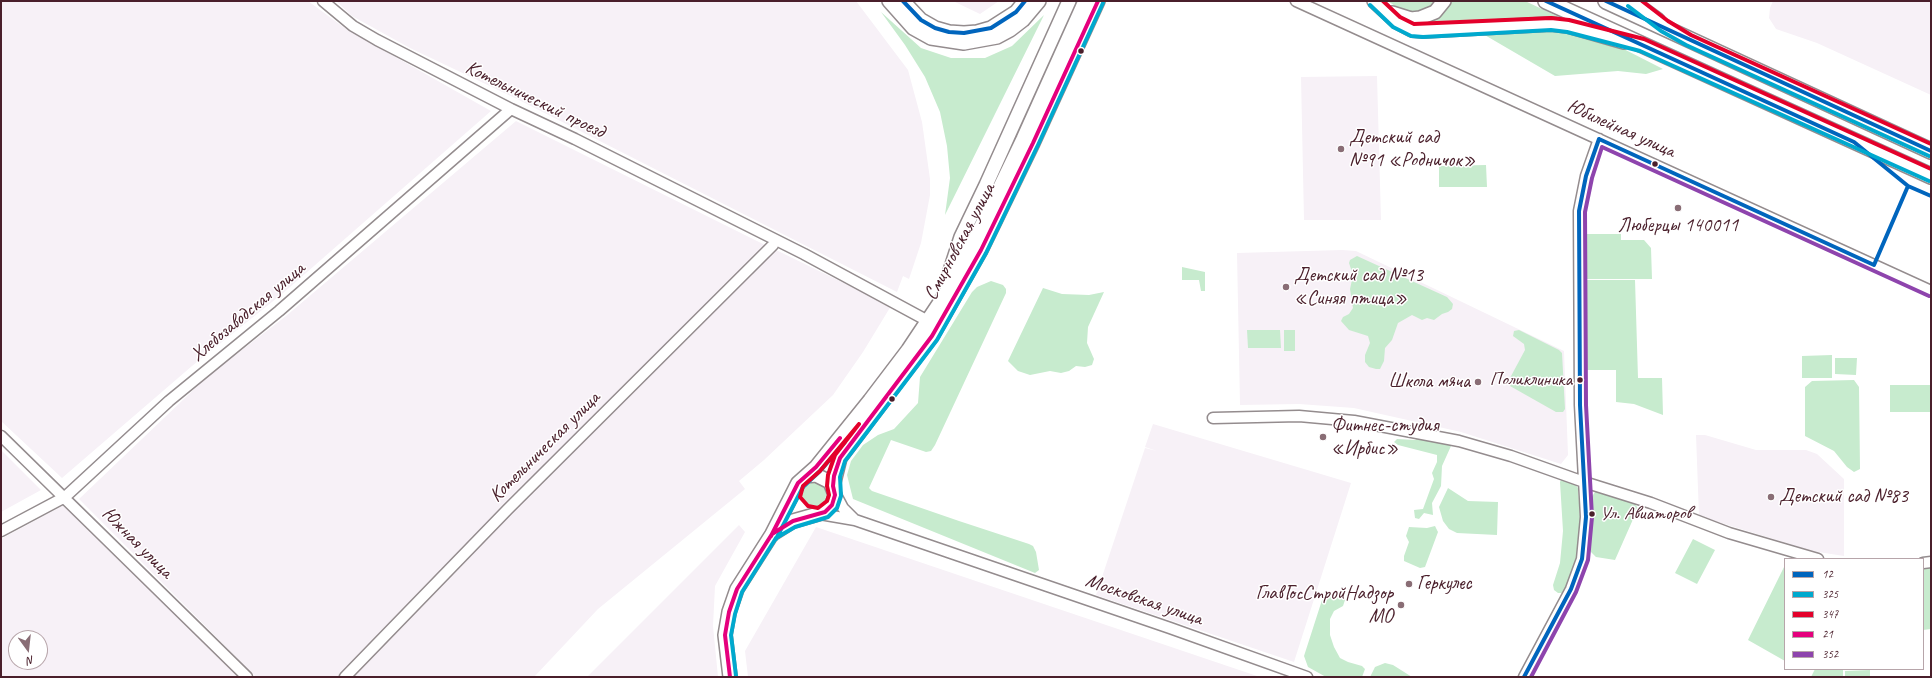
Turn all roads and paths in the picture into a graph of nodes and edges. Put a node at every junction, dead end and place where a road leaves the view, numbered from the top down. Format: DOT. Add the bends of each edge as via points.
graph roads {
  1 [pos="323,1"];
  2 [pos="889,1"];
  3 [pos="903,1"];
  4 [pos="1025,1"];
  5 [pos="1039,1"];
  6 [pos="1085,1"];
  7 [pos="1098,1"];
  8 [pos="1296,1"];
  9 [pos="1444,1"];
  10 [pos="1546,1"];
  11 [pos="1606,1"];
  12 [pos="1632,1"];
  13 [pos="1378,5"];
  14 [pos="1067,6"];
  15 [pos="1688,40"];
  16 [pos="1642,45"];
  17 [pos="511,109"];
  18 [pos="1599,139"];
  19 [pos="1931,151"];
  20 [pos="1931,176"];
  21 [pos="737,222"];
  22 [pos="773,245"];
  23 [pos="846,278"];
  24 [pos="1931,291"];
  25 [pos="942,299"];
  26 [pos="928,321"];
  27 [pos="1212,418"];
  28 [pos="1,436"];
  29 [pos="806,476"];
  30 [pos="1584,482"];
  31 [pos="833,488"];
  32 [pos="794,492"];
  33 [pos="65,497"];
  34 [pos="817,514"];
  35 [pos="855,520"];
  36 [pos="1,531"];
  37 [pos="772,534"];
  38 [pos="1815,558"];
  39 [pos="247,677"];
  40 [pos="345,677"];
  41 [pos="730,677"];
  42 [pos="1307,677"];
  43 [pos="1524,677"];
  1 -- 17 [label="street, Котельнический проезд" via="353,26 377,40"];
  2 -- 5 [label="main road" via="913,28 931,38 964,43 997,37 1010,30 1023,20"];
  3 -- 4 [label="main road" via="921,20 930,25 949,32 964,33 977,32 1004,22"];
  6 -- 25 [label="main road, Смирновская улица" via="1023,139 972,245"];
  7 -- 31 [label="main road, Смирновская улица" via="981,250 932,336 840,458"];
  8 -- 18 [label="street, Юбилейная улица"];
  9 -- 13 [label="main road" via="1435,12 1420,18 1400,17"];
  10 -- 16 [label="highway"];
  11 -- 15 [label="highway"];
  12 -- 15 [label="main road"];
  13 -- 16 [label="main road" via="1397,22 1412,30 1550,24 1568,26"];
  14 -- 25 [label="main road" via="961,237"];
  15 -- 19 [label="highway"];
  16 -- 20 [label="highway"];
  17 -- 21 [label="street, Котельнический проезд"];
  17 -- 33 [label="street, Хлебозаводская улица" via="285,306 169,401"];
  18 -- 24 [label="street, Юбилейная улица"];
  18 -- 30 [label="street" via="1586,176 1579,211 1580,404"];
  21 -- 22 [label="street, Котельнический проезд"];
  21 -- 23 [label="street, Котельнический проезд" via="804,254"];
  22 -- 23 [label="street, Котельнический проезд"];
  22 -- 40 [label="street, Котельническая улица" via="508,509"];
  23 -- 26 [label="street, Котельнический проезд"];
  25 -- 26 [label="main road, Смирновская улица"];
  26 -- 29 [label="main road, Смирновская улица" via="870,400"];
  27 -- 30 [label="street" via="1299,416 1382,425 1459,441"];
  28 -- 33 [label="street, Южная улица"];
  29 -- 31 [label="main road" via="821,476"];
  29 -- 32 [label="main road, Смирновская улица" via="798,483"];
  30 -- 38 [label="street" via="1651,503 1729,533"];
  30 -- 43 [label="street" via="1585,540 1578,572"];
  31 -- 34 [label="main road, Смирновская улица" via="832,505"];
  31 -- 35 [label="street, Московская улица" via="843,508"];
  32 -- 34 [label="main road" via="801,510"];
  32 -- 37 [label="main road, Смирновская улица"];
  33 -- 36 [label="street, Хлебозаводская улица"];
  33 -- 39 [label="street, Южная улица"];
  34 -- 35 [label="street, Московская улица"];
  34 -- 37 [label="main road, Смирновская улица" via="793,521"];
  35 -- 42 [label="street, Московская улица"];
  37 -- 41 [label="main road, Смирновская улица" via="737,589 729,612 725,635"];
}
